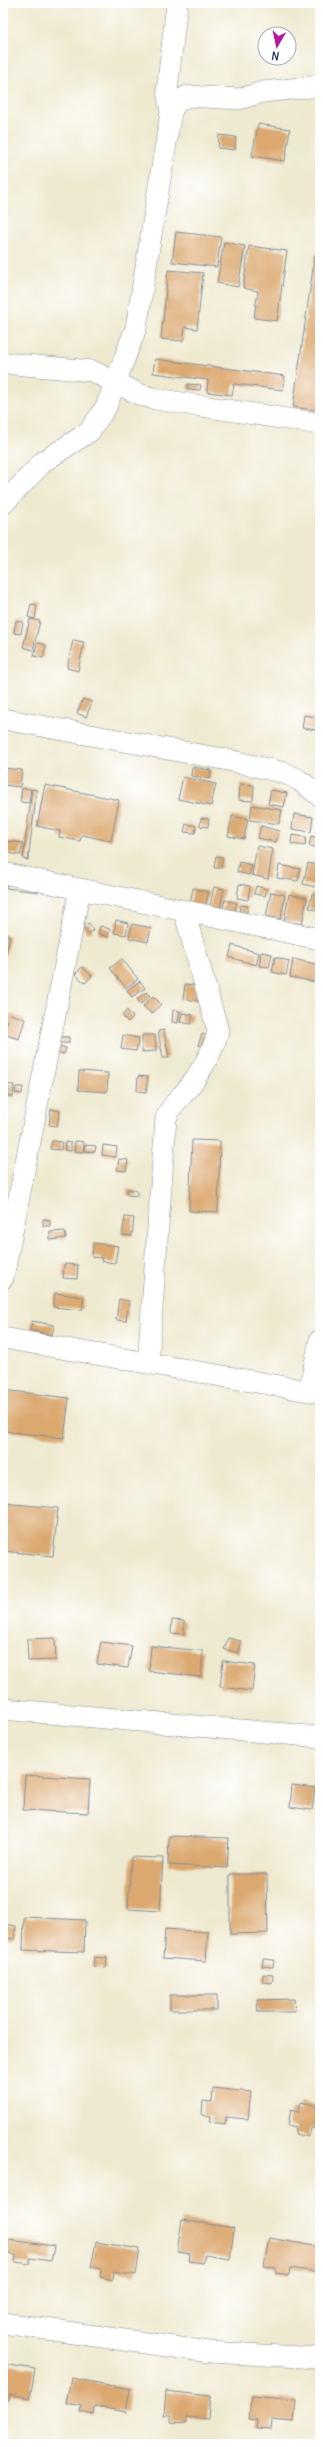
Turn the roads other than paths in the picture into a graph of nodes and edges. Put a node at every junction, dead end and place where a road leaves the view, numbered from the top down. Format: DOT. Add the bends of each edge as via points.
graph roads {
  1 [pos="177,3"];
  2 [pos="320,86"];
  3 [pos="171,112"];
  4 [pos="3,363"];
  5 [pos="116,381"];
  6 [pos="320,424"];
  7 [pos="3,504"];
  8 [pos="3,719"];
  9 [pos="320,796"];
  10 [pos="3,873"];
  11 [pos="80,889"];
  12 [pos="184,911"];
  13 [pos="320,939"];
  14 [pos="3,1278"];
  15 [pos="3,1338"];
  16 [pos="320,1340"];
  17 [pos="148,1363"];
  18 [pos="315,1392"];
  19 [pos="3,1709"];
  20 [pos="320,1738"];
  21 [pos="3,2323"];
  22 [pos="320,2358"];
  1 -- 3 [label="street" via="167,91"];
  2 -- 3 [label="street" via="263,92 239,99 187,96 176,103"];
  3 -- 5 [label="street" via="136,328"];
  4 -- 5 [label="street" via="92,371"];
  5 -- 6 [label="street" via="141,395 156,399"];
  5 -- 7 [label="street" via="106,407 89,432 44,461"];
  8 -- 9 [label="street" via="256,767 292,776"];
  10 -- 11 [label="street"];
  11 -- 12 [label="street"];
  11 -- 14 [label="street"];
  12 -- 13 [label="street"];
  12 -- 17 [label="street" via="218,1031 214,1049 186,1091 173,1103 166,1118"];
  15 -- 17 [label="street"];
  16 -- 18 [label="street"];
  17 -- 18 [label="street"];
  19 -- 20 [label="street"];
  21 -- 22 [label="street" via="209,2352"];
}
